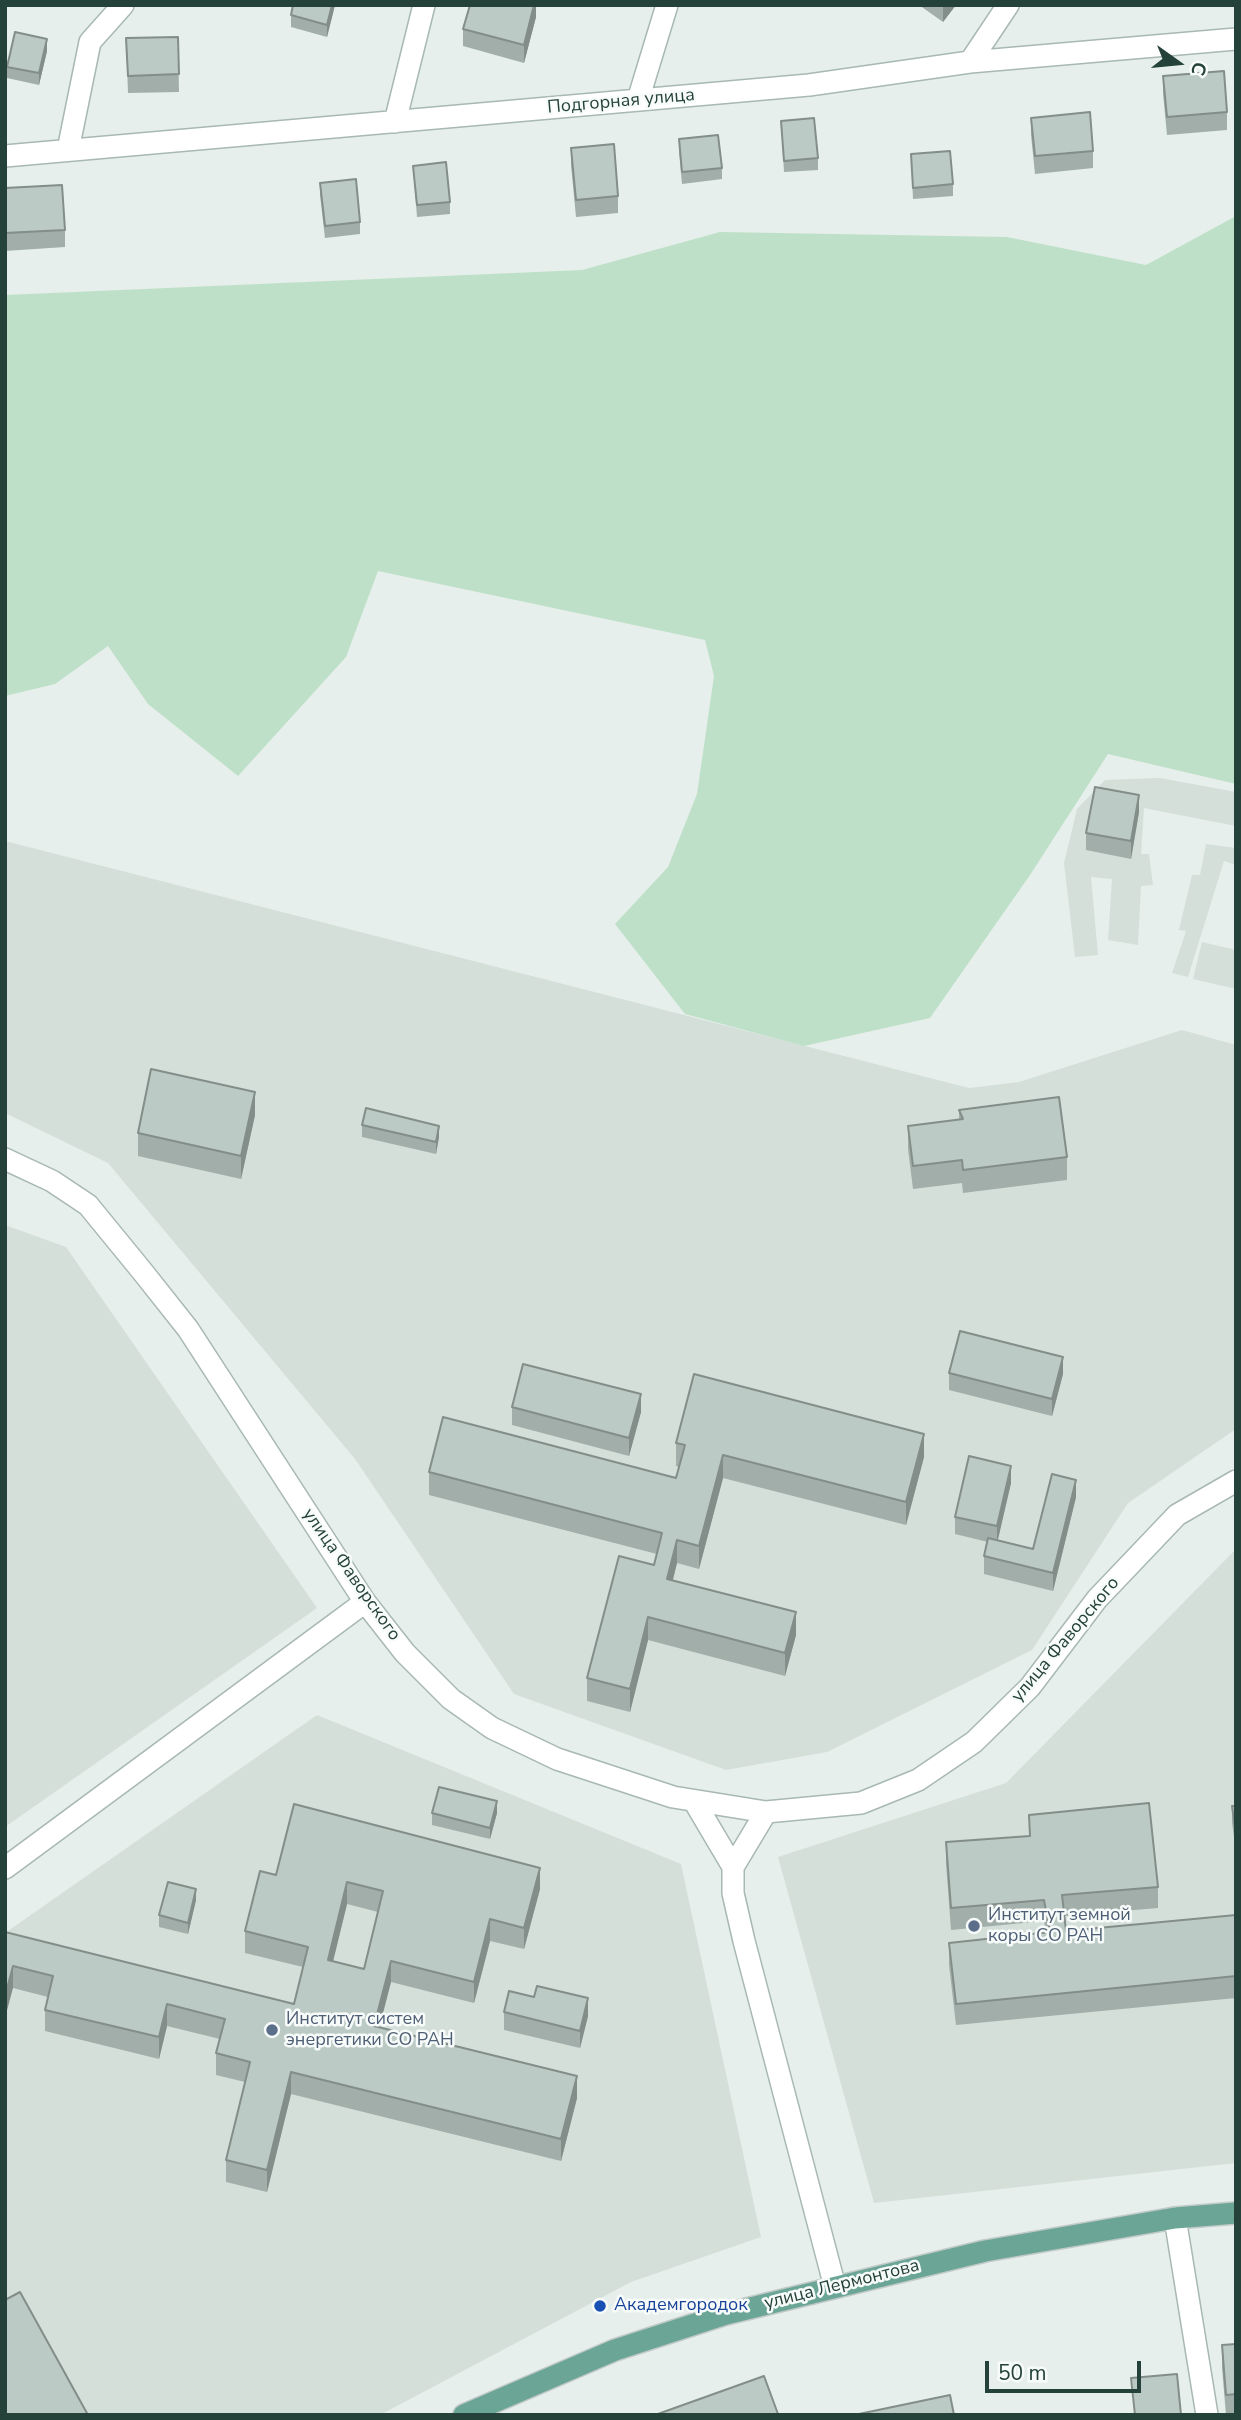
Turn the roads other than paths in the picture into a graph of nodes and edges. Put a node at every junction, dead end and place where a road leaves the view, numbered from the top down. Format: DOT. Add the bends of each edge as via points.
graph roads {
  1 [pos="123,5"];
  2 [pos="424,5"];
  3 [pos="667,5"];
  4 [pos="1008,5"];
  5 [pos="1236,39"];
  6 [pos="970,62"];
  7 [pos="638,100"];
  8 [pos="395,122"];
  9 [pos="68,150"];
  10 [pos="5,156"];
  11 [pos="5,1159"];
  12 [pos="1236,1481"];
  13 [pos="365,1602"];
  14 [pos="694,1801"];
  15 [pos="766,1812"];
  16 [pos="733,1867"];
  17 [pos="5,1868"];
  18 [pos="1236,2213"];
  19 [pos="1175,2218"];
  20 [pos="835,2287"];
  21 [pos="464,2415"];
  22 [pos="1207,2415"];
  1 -- 9 [label="street" via="90,42"];
  2 -- 8 [label="street"];
  3 -- 7 [label="street"];
  4 -- 6 [label="street"];
  5 -- 6 [label="street, Подгорная улица"];
  6 -- 7 [label="street, Подгорная улица" via="809,85"];
  7 -- 8 [label="street, Подгорная улица"];
  8 -- 9 [label="street, Подгорная улица"];
  9 -- 10 [label="street, Подгорная улица"];
  11 -- 13 [label="street, улица Фаворского" via="52,1181 88,1205 188,1329"];
  12 -- 15 [label="street, улица Фаворского" via="1177,1515 1097,1600 1030,1687 974,1742 918,1780 861,1804"];
  13 -- 14 [label="street, улица Фаворского" via="405,1653 452,1699 492,1728 557,1759"];
  13 -- 17 [label="street"];
  14 -- 15 [label="street, улица Фаворского"];
  14 -- 16 [label="street"];
  15 -- 16 [label="street"];
  16 -- 20 [label="street" via="733,1894 744,1941"];
  18 -- 19 [label="main road, улица Лермонтова"];
  19 -- 20 [label="main road, улица Лермонтова" via="985,2251"];
  19 -- 22 [label="street"];
  20 -- 21 [label="main road, улица Лермонтова" via="726,2314 615,2350"];
}
